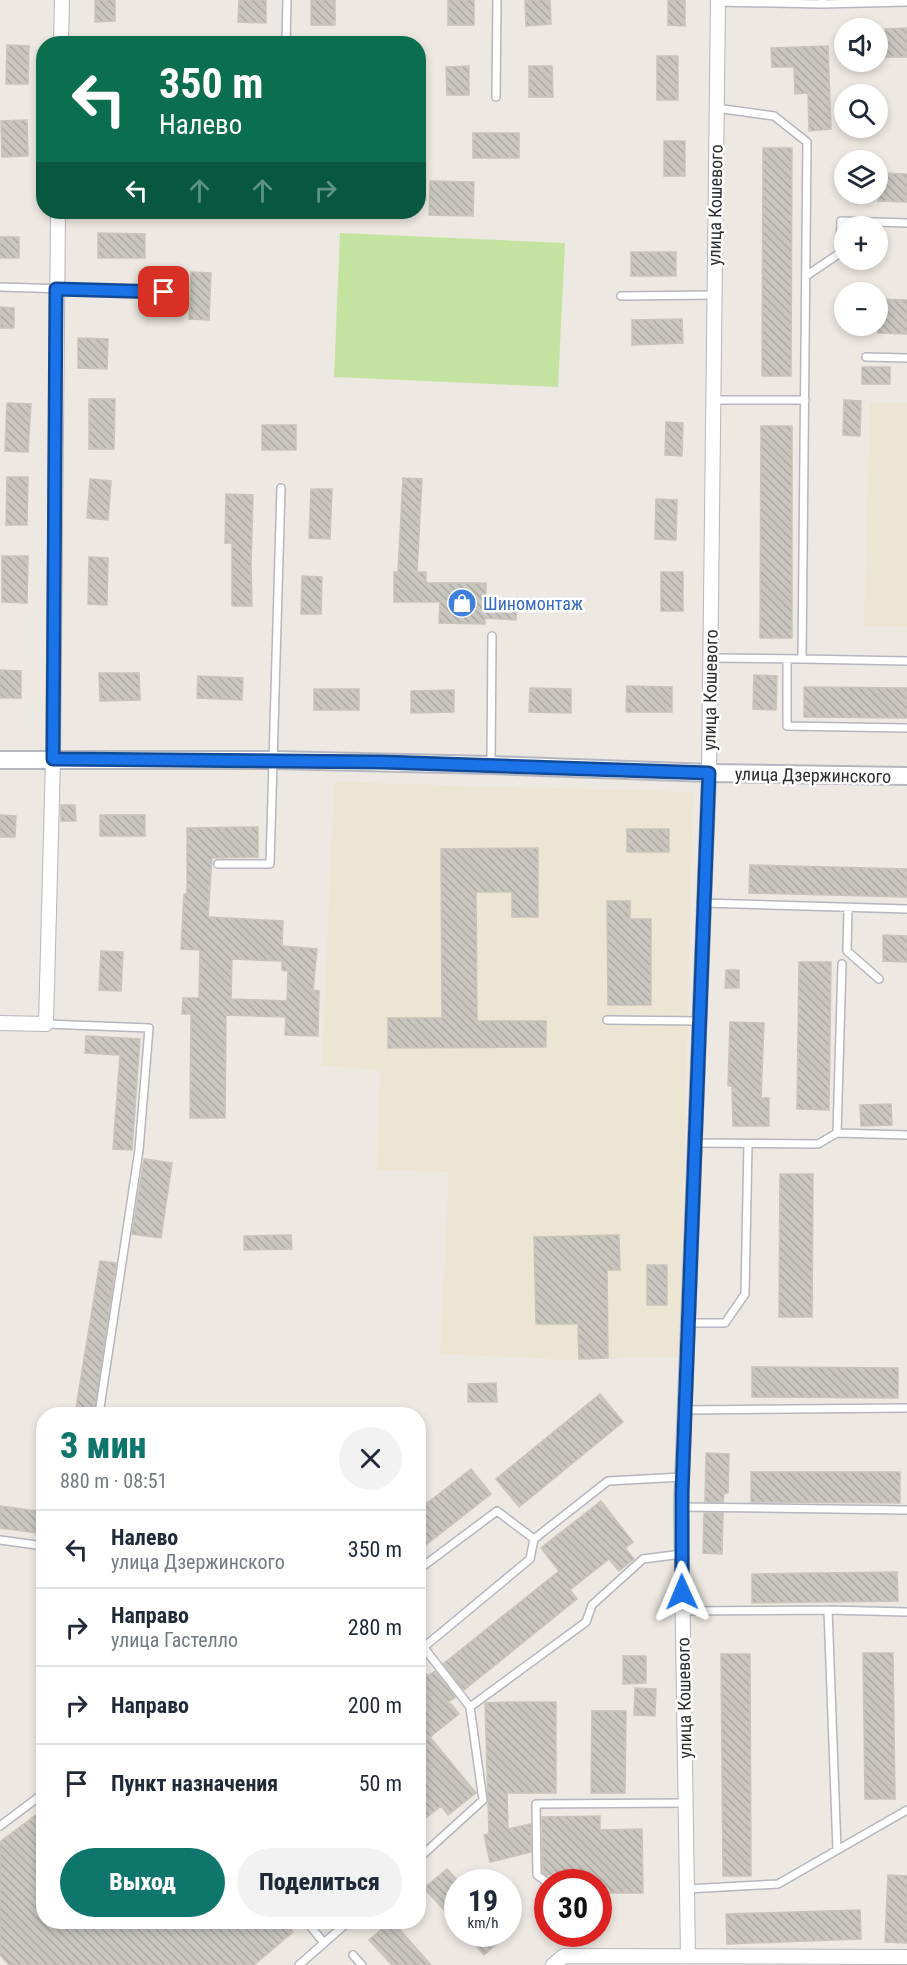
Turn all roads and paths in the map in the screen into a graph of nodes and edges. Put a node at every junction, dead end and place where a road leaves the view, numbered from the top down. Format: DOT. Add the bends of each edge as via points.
graph roads {
  1 [pos="62,0"];
  2 [pos="287,0"];
  3 [pos="497,0"];
  4 [pos="718,1"];
  5 [pos="822,2"];
  6 [pos="907,2"];
  7 [pos="61,36"];
  8 [pos="286,36"];
  9 [pos="496,97"];
  10 [pos="716,108"];
  11 [pos="58,219"];
  12 [pos="907,223"];
  13 [pos="806,276"];
  14 [pos="0,287"];
  15 [pos="56,289"];
  16 [pos="164,292"];
  17 [pos="714,295"];
  18 [pos="621,296"];
  19 [pos="866,357"];
  20 [pos="907,358"];
  21 [pos="713,400"];
  22 [pos="805,400"];
  23 [pos="281,488"];
  24 [pos="492,636"];
  25 [pos="711,658"];
  26 [pos="787,659"];
  27 [pos="802,659"];
  28 [pos="907,661"];
  29 [pos="907,728"];
  30 [pos="53,759"];
  31 [pos="0,760"];
  32 [pos="274,760"];
  33 [pos="491,765"];
  34 [pos="709,773"];
  35 [pos="907,776"];
  36 [pos="218,864"];
  37 [pos="704,903"];
  38 [pos="848,908"];
  39 [pos="907,909"];
  40 [pos="842,964"];
  41 [pos="879,979"];
  42 [pos="607,1020"];
  43 [pos="700,1021"];
  44 [pos="0,1023"];
  45 [pos="46,1024"];
  46 [pos="837,1133"];
  47 [pos="907,1135"];
  48 [pos="695,1143"];
  49 [pos="748,1144"];
  50 [pos="688,1323"];
  51 [pos="100,1407"];
  52 [pos="907,1408"];
  53 [pos="685,1410"];
  54 [pos="682,1477"];
  55 [pos="681,1507"];
  56 [pos="907,1510"];
  57 [pos="534,1539"];
  58 [pos="0,1540"];
  59 [pos="36,1545"];
  60 [pos="682,1554"];
  61 [pos="426,1564"];
  62 [pos="828,1610"];
  63 [pos="683,1611"];
  64 [pos="907,1612"];
  65 [pos="426,1645"];
  66 [pos="426,1650"];
  67 [pos="470,1707"];
  68 [pos="36,1799"];
  69 [pos="686,1803"];
  70 [pos="907,1810"];
  71 [pos="0,1826"];
  72 [pos="837,1850"];
  73 [pos="426,1852"];
  74 [pos="537,1869"];
  75 [pos="687,1889"];
  76 [pos="313,1929"];
  77 [pos="340,1929"];
  78 [pos="324,1943"];
  79 [pos="353,1955"];
  80 [pos="688,1956"];
  81 [pos="907,1957"];
  82 [pos="299,1965"];
  83 [pos="362,1965"];
  84 [pos="553,1965"];
  1 -- 7 [label="street"];
  2 -- 8 [label="lane"];
  3 -- 9 [label="lane"];
  4 -- 5 [label="lane"];
  4 -- 10 [label="street, улица Кошевого"];
  5 -- 6 [label="lane"];
  10 -- 13 [label="lane" via="774,117 807,142"];
  10 -- 17 [label="street, улица Кошевого"];
  11 -- 15 [label="street"];
  12 -- 13 [label="lane" via="841,221 840,253"];
  13 -- 22 [label="lane"];
  14 -- 15 [label="lane"];
  15 -- 16 [label="lane"];
  15 -- 30 [label="street"];
  17 -- 18 [label="lane"];
  17 -- 21 [label="street, улица Кошевого"];
  19 -- 20 [label="lane"];
  21 -- 22 [label="lane"];
  21 -- 25 [label="street, улица Кошевого"];
  22 -- 27 [label="lane"];
  23 -- 32 [label="lane"];
  24 -- 33 [label="lane"];
  25 -- 26 [label="lane"];
  25 -- 34 [label="street, улица Кошевого"];
  26 -- 27 [label="lane"];
  26 -- 29 [label="lane" via="787,726"];
  27 -- 28 [label="lane"];
  30 -- 31 [label="street, улица Дзержинского"];
  30 -- 32 [label="street, улица Дзержинского"];
  30 -- 45 [label="street"];
  32 -- 33 [label="street, улица Дзержинского"];
  32 -- 36 [label="lane" via="270,864"];
  33 -- 34 [label="street, улица Дзержинского"];
  34 -- 35 [label="street, улица Дзержинского"];
  34 -- 37 [label="street, улица Кошевого"];
  37 -- 38 [label="lane"];
  37 -- 43 [label="street, улица Кошевого"];
  38 -- 39 [label="lane"];
  38 -- 41 [label="lane" via="847,951"];
  40 -- 46 [label="lane"];
  42 -- 43 [label="lane"];
  43 -- 48 [label="street, улица Кошевого"];
  44 -- 45 [label="street"];
  45 -- 51 [label="lane" via="149,1028 140,1150"];
  46 -- 47 [label="lane"];
  46 -- 49 [label="lane" via="818,1144"];
  48 -- 49 [label="lane"];
  48 -- 50 [label="street, улица Кошевого"];
  49 -- 50 [label="lane" via="745,1294 725,1323"];
  50 -- 53 [label="street, улица Кошевого"];
  52 -- 53 [label="lane"];
  53 -- 54 [label="street, улица Кошевого"];
  54 -- 55 [label="street, улица Кошевого"];
  54 -- 57 [label="lane" via="608,1481"];
  55 -- 56 [label="lane"];
  55 -- 60 [label="street, улица Кошевого"];
  57 -- 61 [label="lane" via="497,1511"];
  57 -- 65 [label="lane" via="530,1559"];
  58 -- 59 [label="lane"];
  60 -- 63 [label="street, улица Кошевого"];
  60 -- 67 [label="lane" via="643,1559 592,1605 586,1622"];
  62 -- 63 [label="lane"];
  62 -- 64 [label="lane"];
  62 -- 72 [label="lane"];
  63 -- 69 [label="street, улица Кошевого"];
  66 -- 67 [label="lane"];
  67 -- 73 [label="lane" via="483,1800"];
  68 -- 71 [label="lane"];
  69 -- 74 [label="lane" via="536,1804"];
  69 -- 75 [label="street, улица Кошевого"];
  70 -- 72 [label="lane"];
  72 -- 75 [label="lane" via="778,1884"];
  75 -- 80 [label="street, улица Кошевого"];
  76 -- 78 [label="lane"];
  77 -- 78 [label="lane"];
  78 -- 82 [label="lane"];
  79 -- 83 [label="lane"];
  80 -- 81 [label="street"];
  80 -- 84 [label="street" via="564,1956"];
}
